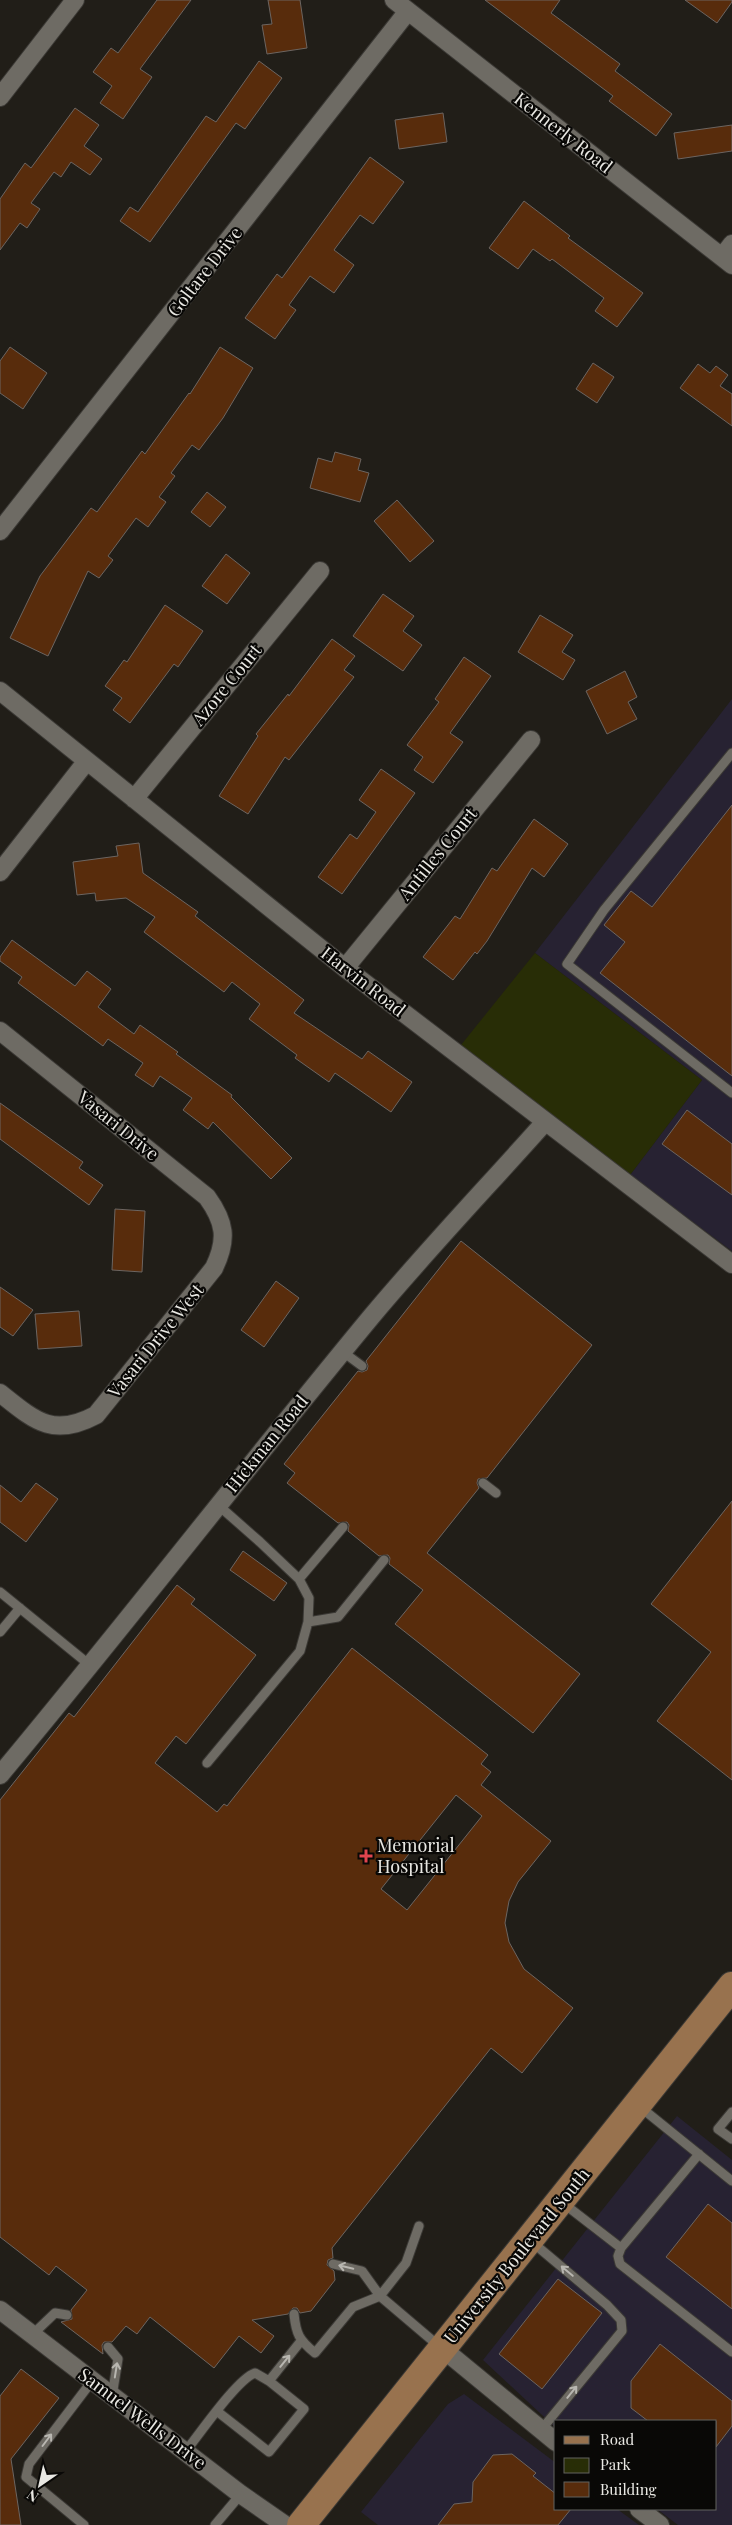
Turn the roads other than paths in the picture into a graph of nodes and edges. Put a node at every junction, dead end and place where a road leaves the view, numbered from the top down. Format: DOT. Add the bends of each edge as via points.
graph roads {
  1 [pos="76,0"];
  2 [pos="394,0"];
  3 [pos="408,11"];
  4 [pos="0,96"];
  5 [pos="729,255"];
  6 [pos="0,531"];
  7 [pos="320,571"];
  8 [pos="0,691"];
  9 [pos="531,740"];
  10 [pos="732,754"];
  11 [pos="86,762"];
  12 [pos="134,799"];
  13 [pos="0,872"];
  14 [pos="345,968"];
  15 [pos="0,1032"];
  16 [pos="732,1093"];
  17 [pos="545,1122"];
  18 [pos="223,1230"];
  19 [pos="732,1264"];
  20 [pos="343,1352"];
  21 [pos="362,1366"];
  22 [pos="0,1394"];
  23 [pos="483,1483"];
  24 [pos="496,1494"];
  25 [pos="218,1505"];
  26 [pos="343,1527"];
  27 [pos="384,1560"];
  28 [pos="298,1579"];
  29 [pos="0,1592"];
  30 [pos="20,1608"];
  31 [pos="308,1622"];
  32 [pos="0,1632"];
  33 [pos="91,1666"];
  34 [pos="207,1763"];
  35 [pos="0,1775"];
  36 [pos="732,1986"];
  37 [pos="637,2104"];
  38 [pos="732,2112"];
  39 [pos="732,2139"];
  40 [pos="699,2154"];
  41 [pos="732,2181"];
  42 [pos="561,2201"];
  43 [pos="419,2226"];
  44 [pos="530,2240"];
  45 [pos="621,2248"];
  46 [pos="333,2264"];
  47 [pos="380,2296"];
  48 [pos="0,2310"];
  49 [pos="294,2314"];
  50 [pos="67,2315"];
  51 [pos="33,2334"];
  52 [pos="301,2341"];
  53 [pos="108,2347"];
  54 [pos="442,2349"];
  55 [pos="732,2352"];
  56 [pos="92,2381"];
  57 [pos="269,2381"];
  58 [pos="112,2396"];
  59 [pos="218,2412"];
  60 [pos="541,2430"];
  61 [pos="554,2440"];
  62 [pos="185,2452"];
  63 [pos="240,2494"];
  64 [pos="640,2510"];
  65 [pos="84,2525"];
  66 [pos="215,2525"];
  67 [pos="285,2525"];
  68 [pos="301,2525"];
  69 [pos="660,2525"];
  1 -- 4 [label="street"];
  2 -- 3 [label="street, Kennerly Road"];
  3 -- 5 [label="street, Kennerly Road"];
  3 -- 6 [label="street, Goltare Drive"];
  7 -- 12 [label="street, Azore Court"];
  8 -- 11 [label="street, Harvin Road"];
  9 -- 14 [label="street, Antilles Court"];
  10 -- 16 [label="lane" via="604,910 567,964"];
  11 -- 12 [label="street, Harvin Road"];
  11 -- 13 [label="street"];
  12 -- 14 [label="street, Harvin Road"];
  14 -- 17 [label="street, Harvin Road"];
  15 -- 18 [label="street, Vasari Drive" via="207,1197 219,1214"];
  17 -- 19 [label="street, Harvin Road"];
  17 -- 20 [label="street, Hickman Road"];
  18 -- 22 [label="street, Vasari Drive West" via="223,1250 214,1268 96,1415 78,1425 61,1427 28,1416"];
  20 -- 21 [label="lane"];
  20 -- 25 [label="street, Hickman Road"];
  23 -- 24 [label="lane"];
  25 -- 28 [label="lane"];
  25 -- 33 [label="street, Hickman Road"];
  26 -- 28 [label="lane"];
  27 -- 31 [label="lane" via="338,1617"];
  28 -- 31 [label="lane" via="309,1598"];
  29 -- 30 [label="lane"];
  30 -- 32 [label="lane"];
  30 -- 33 [label="lane"];
  31 -- 34 [label="lane" via="300,1651"];
  33 -- 35 [label="street, Hickman Road"];
  36 -- 37 [label="main road, University Boulevard South"];
  37 -- 40 [label="lane"];
  37 -- 42 [label="main road, University Boulevard South"];
  38 -- 39 [label="lane" via="718,2129"];
  40 -- 41 [label="lane"];
  40 -- 45 [label="lane"];
  42 -- 44 [label="main road, University Boulevard South"];
  42 -- 45 [label="lane"];
  43 -- 47 [label="lane" via="406,2263"];
  44 -- 54 [label="main road, University Boulevard South"];
  60 -- 44 [label="lane, one-way" via="622,2331 621,2320 606,2305"];
  45 -- 55 [label="lane" via="620,2264"];
  47 -- 46 [label="lane, one-way" via="362,2271"];
  47 -- 52 [label="lane" via="353,2307 316,2352"];
  47 -- 54 [label="lane"];
  48 -- 51 [label="street, Samuel Wells Drive"];
  49 -- 52 [label="lane"];
  50 -- 51 [label="lane" via="55,2313"];
  51 -- 56 [label="street, Samuel Wells Drive"];
  57 -- 52 [label="lane, one-way"];
  58 -- 53 [label="lane, one-way" via="118,2359"];
  54 -- 60 [label="street"];
  54 -- 68 [label="main road, University Boulevard South"];
  56 -- 58 [label="street, Samuel Wells Drive"];
  65 -- 56 [label="lane, one-way" via="26,2477 29,2464"];
  57 -- 59 [label="lane" via="255,2373 247,2376"];
  57 -- 59 [label="lane" via="304,2409 269,2452"];
  58 -- 62 [label="street, Samuel Wells Drive"];
  59 -- 62 [label="lane"];
  60 -- 61 [label="street"];
  62 -- 63 [label="street, Samuel Wells Drive"];
  63 -- 66 [label="lane"];
  63 -- 67 [label="street, Samuel Wells Drive"];
  64 -- 69 [label="street"];
}
